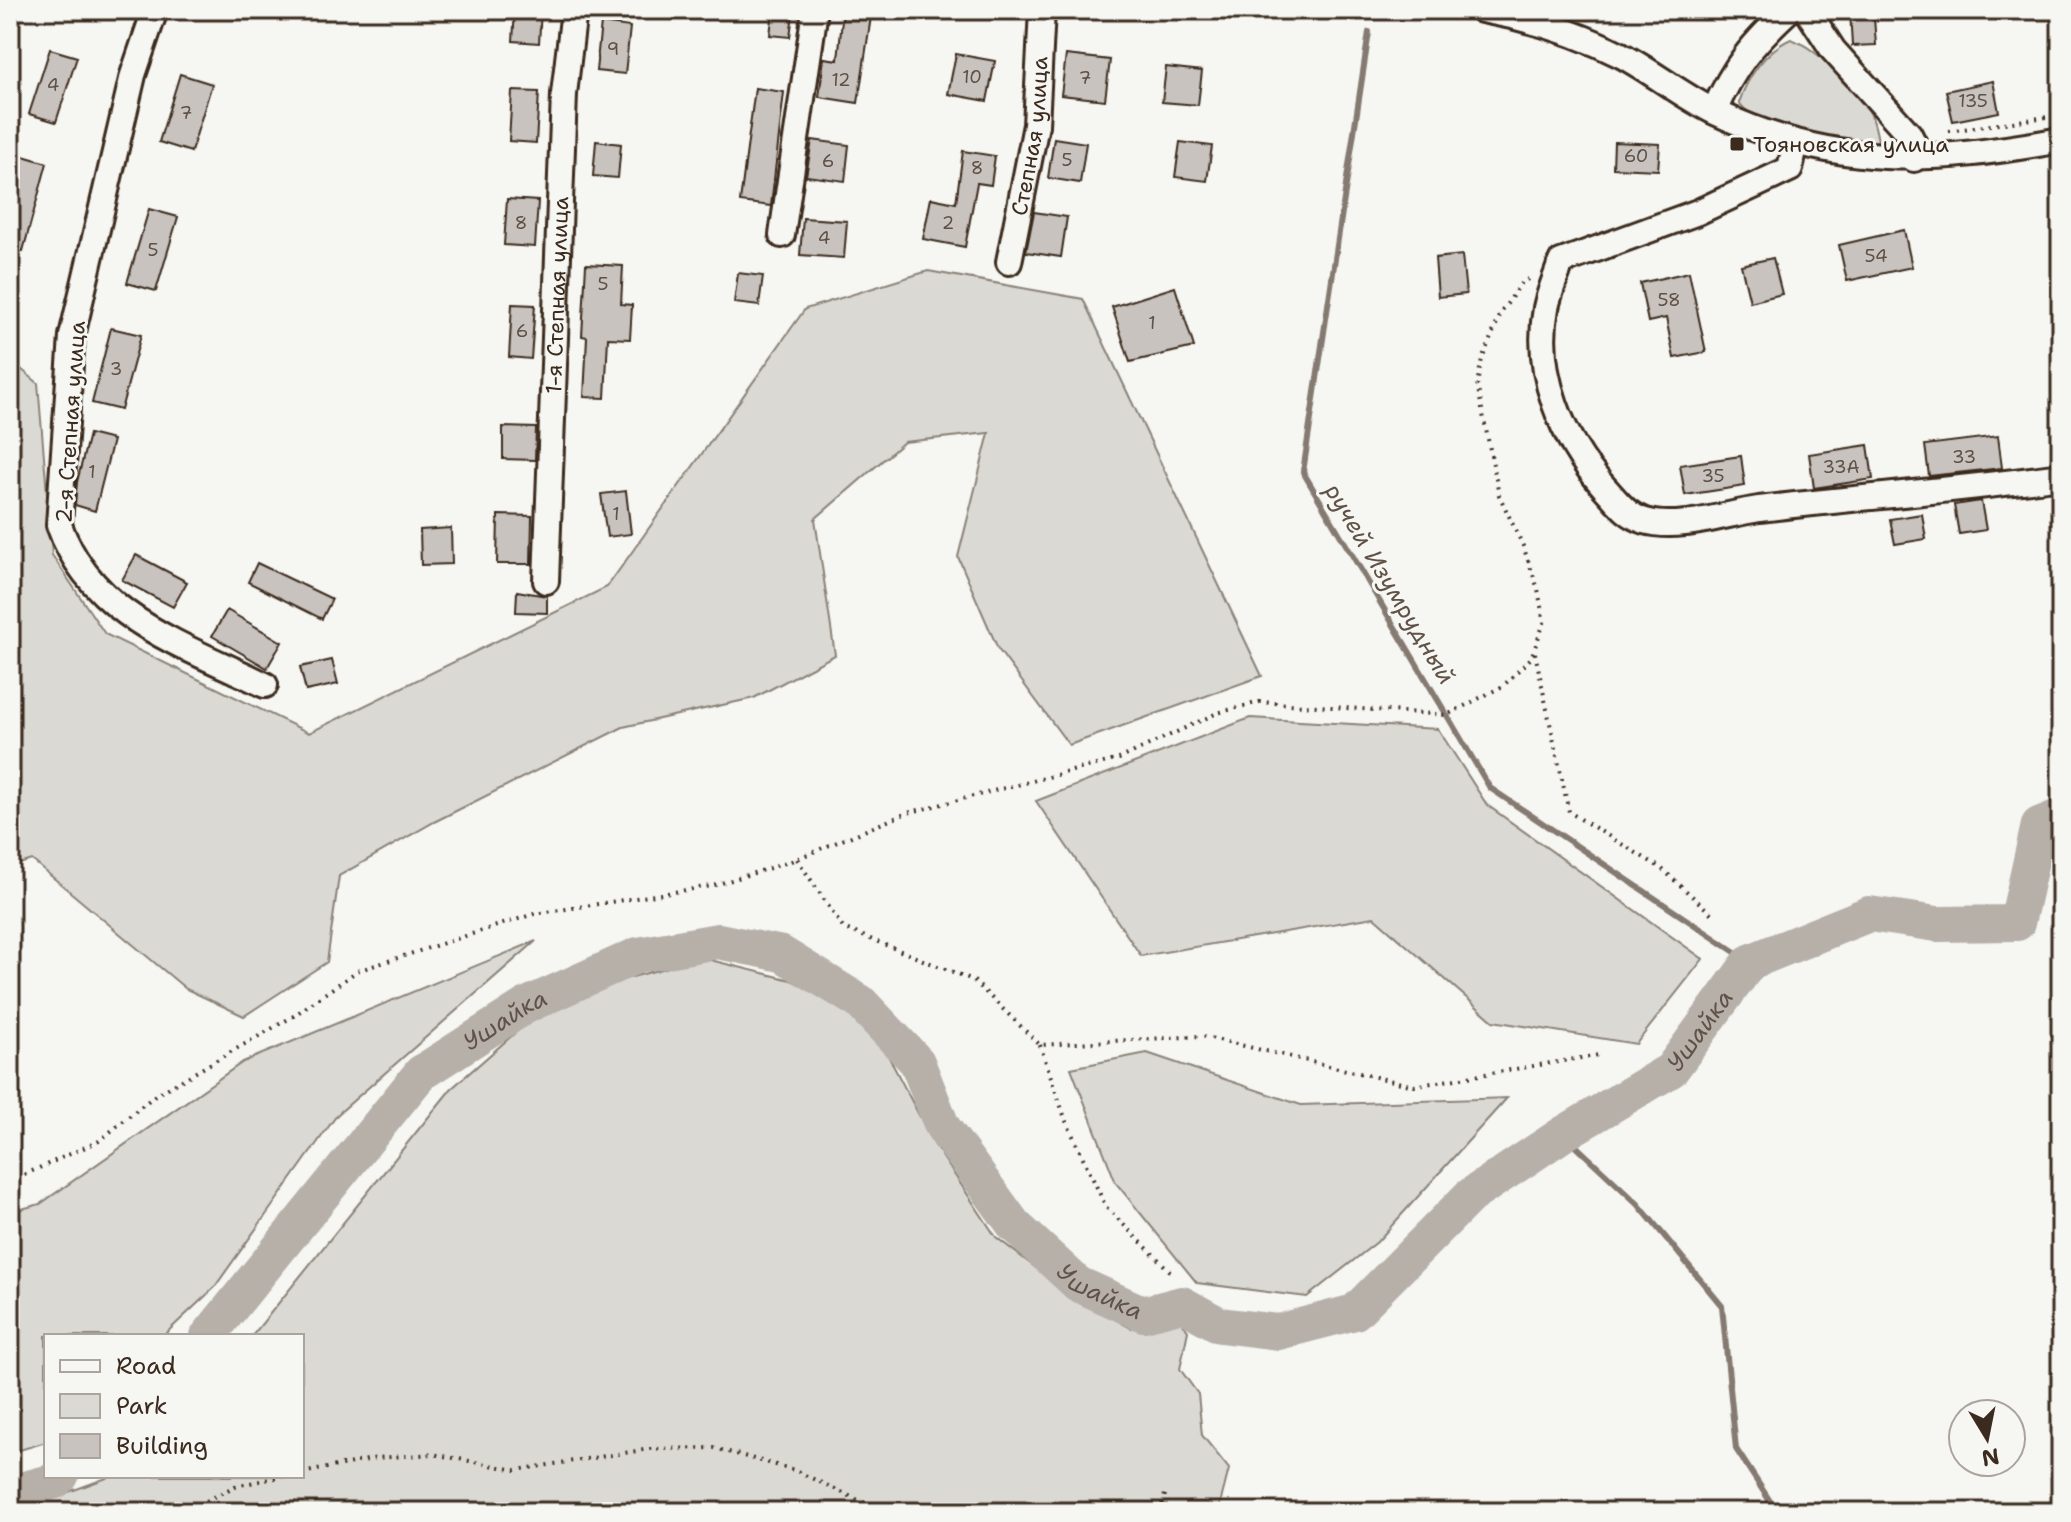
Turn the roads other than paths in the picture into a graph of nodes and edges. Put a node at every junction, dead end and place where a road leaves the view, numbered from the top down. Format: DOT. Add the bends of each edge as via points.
graph roads {
  1 [pos="155,10"];
  2 [pos="574,10"];
  3 [pos="815,10"];
  4 [pos="1042,10"];
  5 [pos="1482,10"];
  6 [pos="1789,10"];
  7 [pos="1807,10"];
  8 [pos="1714,111"];
  9 [pos="2061,140"];
  10 [pos="1795,145"];
  11 [pos="1914,159"];
  12 [pos="782,235"];
  13 [pos="1009,262"];
  14 [pos="2061,476"];
  15 [pos="546,581"];
  16 [pos="265,685"];
  1 -- 16 [label="street, 2-я Степная улица" via="133,75 72,336 59,525 86,578 131,619"];
  2 -- 15 [label="street, 1-я Степная улица" via="564,94"];
  3 -- 12 [label="street"];
  4 -- 13 [label="street, Степная улица" via="1036,125"];
  5 -- 8 [label="street" via="1542,21 1579,35"];
  6 -- 8 [label="street" via="1750,46"];
  7 -- 11 [label="street" via="1833,50 1909,134"];
  8 -- 10 [label="street"];
  9 -- 11 [label="street"];
  10 -- 11 [label="street"];
  10 -- 14 [label="street" via="1790,169 1698,212 1561,262 1546,308 1551,394 1561,423 1589,470 1628,514 1669,524"];
}
